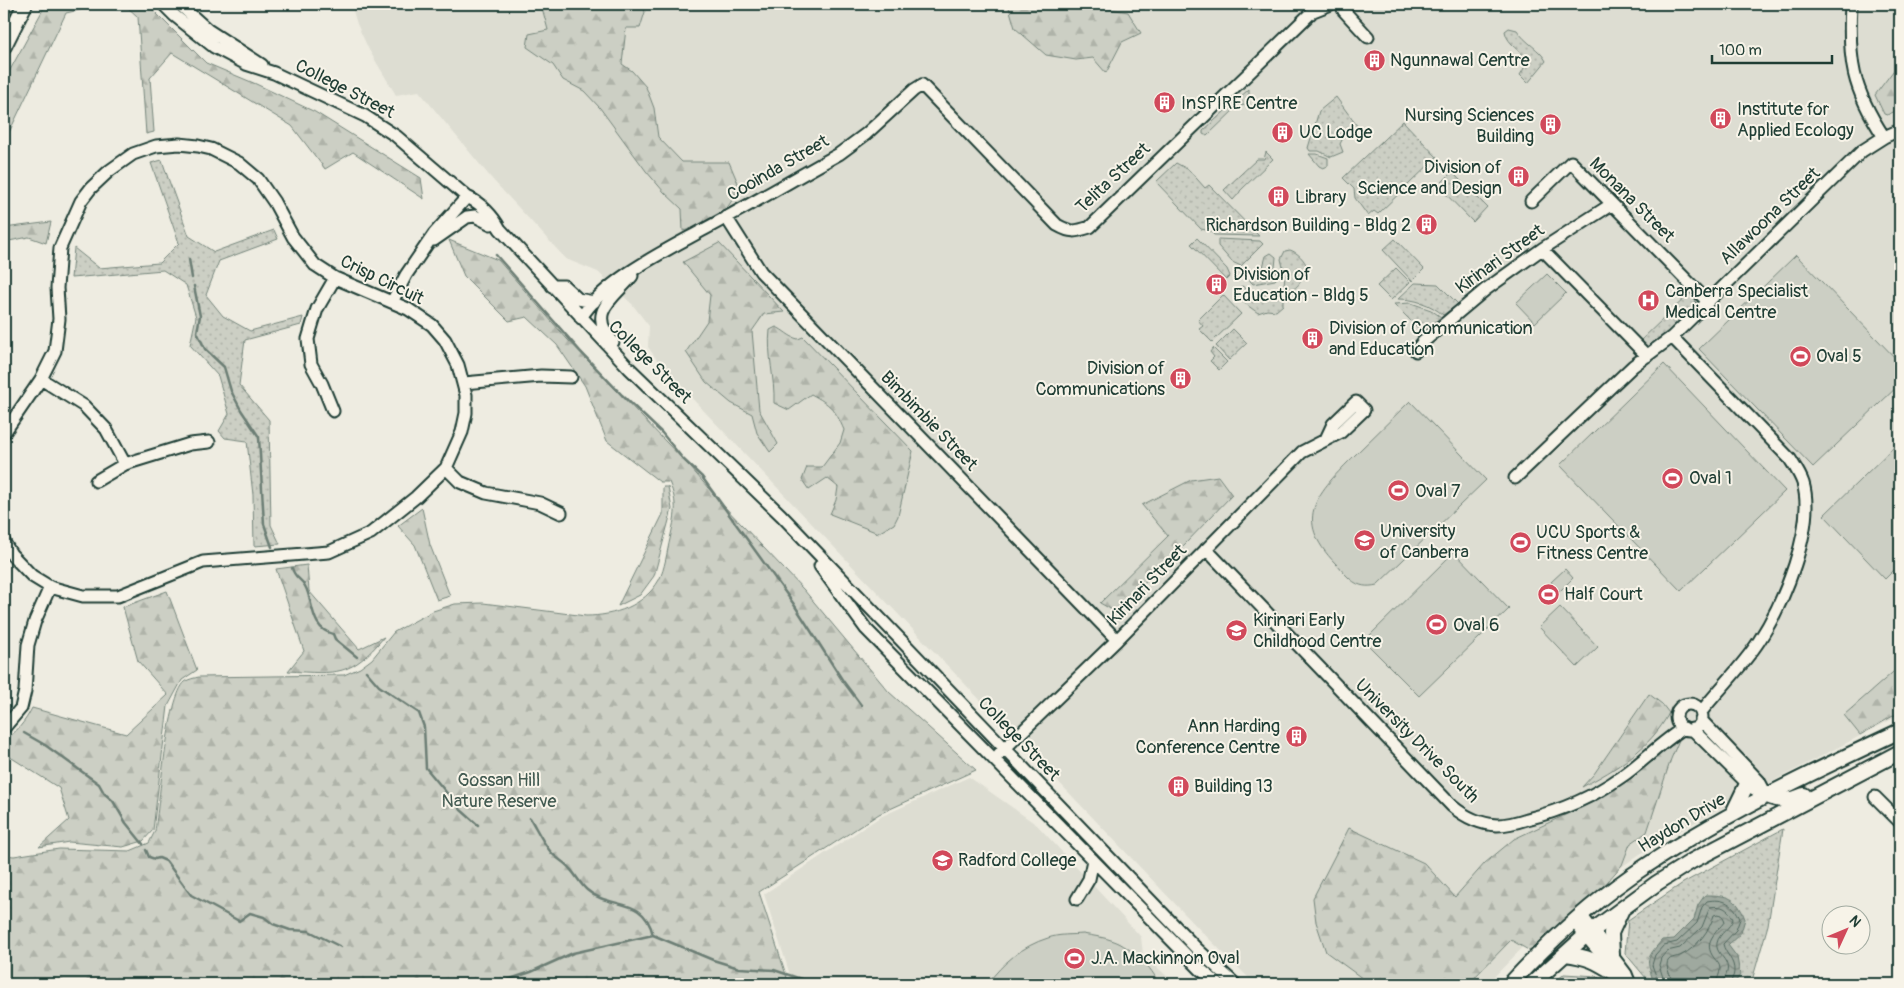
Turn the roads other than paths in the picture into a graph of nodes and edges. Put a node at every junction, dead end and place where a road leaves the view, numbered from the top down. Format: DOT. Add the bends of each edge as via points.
graph roads {
  1 [pos="25,4"];
  2 [pos="163,4"];
  3 [pos="179,4"];
  4 [pos="1331,4"];
  5 [pos="1341,4"];
  6 [pos="1851,4"];
  7 [pos="1368,37"];
  8 [pos="4,46"];
  9 [pos="274,73"];
  10 [pos="922,85"];
  11 [pos="1900,130"];
  12 [pos="1884,137"];
  13 [pos="467,196"];
  14 [pos="1531,201"];
  15 [pos="1612,204"];
  16 [pos="726,218"];
  17 [pos="495,227"];
  18 [pos="428,243"];
  19 [pos="1542,248"];
  20 [pos="640,266"];
  21 [pos="335,278"];
  22 [pos="552,286"];
  23 [pos="392,302"];
  24 [pos="594,302"];
  25 [pos="609,302"];
  26 [pos="1708,302"];
  27 [pos="581,318"];
  28 [pos="1672,337"];
  29 [pos="1416,351"];
  30 [pos="1647,356"];
  31 [pos="630,368"];
  32 [pos="571,377"];
  33 [pos="41,379"];
  34 [pos="464,383"];
  35 [pos="333,411"];
  36 [pos="4,433"];
  37 [pos="1326,440"];
  38 [pos="209,442"];
  39 [pos="125,464"];
  40 [pos="446,468"];
  41 [pos="1514,478"];
  42 [pos="96,481"];
  43 [pos="561,513"];
  44 [pos="781,515"];
  45 [pos="4,542"];
  46 [pos="1206,549"];
  47 [pos="50,587"];
  48 [pos="1117,640"];
  49 [pos="1720,688"];
  50 [pos="1690,704"];
  51 [pos="1701,716"];
  52 [pos="1685,726"];
  53 [pos="4,728"];
  54 [pos="1900,731"];
  55 [pos="1005,749"];
  56 [pos="1900,752"];
  57 [pos="994,759"];
  58 [pos="1845,781"];
  59 [pos="1747,784"];
  60 [pos="1767,796"];
  61 [pos="1875,797"];
  62 [pos="1733,813"];
  63 [pos="1900,822"];
  64 [pos="1757,827"];
  65 [pos="1093,860"];
  66 [pos="1077,899"];
  67 [pos="1622,909"];
  68 [pos="1578,919"];
  69 [pos="1589,933"];
  70 [pos="1565,954"];
  71 [pos="1612,955"];
  72 [pos="1626,981"];
  73 [pos="1218,984"];
  74 [pos="1235,984"];
  75 [pos="1510,984"];
  76 [pos="1532,984"];
  1 -- 8 [label="main road"];
  2 -- 9 [label="street, College Street" via="214,46 246,64"];
  3 -- 9 [label="street, College Street" via="214,35"];
  4 -- 10 [label="street, Telita Street" via="1313,12 1090,227 1078,231 1068,231 1057,225"];
  5 -- 7 [label="street"];
  6 -- 12 [label="street" via="1854,76 1860,96"];
  9 -- 13 [label="street, College Street" via="357,112 396,136"];
  10 -- 16 [label="street, Cooinda Street" via="839,154"];
  11 -- 12 [label="street, Allawoona Street"];
  12 -- 26 [label="street, Allawoona Street" via="1862,151"];
  13 -- 17 [label="street, College Street" via="471,205"];
  13 -- 18 [label="street"];
  14 -- 15 [label="street, Monana Street" via="1571,162"];
  15 -- 19 [label="street, Kirinari Street"];
  15 -- 26 [label="street, Monana Street"];
  16 -- 20 [label="street, Cooinda Street"];
  16 -- 48 [label="street, Bimbimbie Street" via="761,272"];
  17 -- 18 [label="street" via="475,216 467,217"];
  17 -- 22 [label="street, College Street"];
  18 -- 23 [label="street"];
  19 -- 29 [label="street, Kirinari Street" via="1486,290"];
  19 -- 30 [label="street"];
  20 -- 24 [label="street, Cooinda Street"];
  20 -- 25 [label="street, Cooinda Street"];
  21 -- 23 [label="street, Crisp Circuit"];
  21 -- 33 [label="street, Crisp Circuit" via="304,253 258,179 240,164 198,146 156,146 133,154 108,171 81,201 60,248 55,351"];
  21 -- 35 [label="street" via="317,309 308,339 311,364"];
  22 -- 24 [label="street" via="564,286 578,299"];
  22 -- 27 [label="street, College Street"];
  23 -- 34 [label="street, Crisp Circuit" via="432,325 445,340"];
  24 -- 27 [label="street, Cooinda Street"];
  25 -- 27 [label="street, Cooinda Street" via="603,302 590,315"];
  25 -- 31 [label="street" via="601,318 602,326 627,357"];
  26 -- 28 [label="street, Allawoona Street"];
  27 -- 31 [label="street, College Street"];
  28 -- 30 [label="street, Allawoona Street"];
  28 -- 49 [label="street" via="1790,459 1803,482 1806,501 1798,557 1782,601 1759,642"];
  30 -- 41 [label="street, Allawoona Street"];
  31 -- 44 [label="street, College Street"];
  32 -- 34 [label="street" via="541,376"];
  33 -- 36 [label="street, Crisp Circuit"];
  33 -- 39 [label="street" via="84,406 106,430"];
  34 -- 40 [label="street, Crisp Circuit" via="466,413 462,432"];
  37 -- 46 [label="street, Kirinari Street" via="1302,452"];
  38 -- 39 [label="street" via="190,444"];
  39 -- 42 [label="street"];
  40 -- 43 [label="street" via="460,482 486,493 540,503"];
  40 -- 47 [label="street, Crisp Circuit" via="371,534 329,552 203,562 118,596 83,596"];
  44 -- 55 [label="street, College Street"];
  44 -- 57 [label="street, College Street" via="866,629"];
  45 -- 47 [label="street, Crisp Circuit" via="32,576"];
  46 -- 48 [label="street, Kirinari Street"];
  46 -- 52 [label="street, University Drive South" via="1452,806 1471,819 1505,824 1567,806 1600,791"];
  47 -- 53 [label="street" via="28,645 25,691 20,708"];
  48 -- 55 [label="street, Kirinari Street"];
  49 -- 50 [label="street"];
  49 -- 51 [label="street"];
  50 -- 51 [label="street"];
  50 -- 52 [label="street" via="1680,708 1677,714"];
  51 -- 52 [label="street" via="1698,726"];
  51 -- 60 [label="street" via="1759,781"];
  52 -- 59 [label="street"];
  54 -- 60 [label="main road, Haydon Drive"];
  55 -- 57 [label="street, Kirinari Street"];
  55 -- 74 [label="street, College Street" via="1196,948"];
  56 -- 58 [label="main road"];
  57 -- 65 [label="street, College Street"];
  58 -- 60 [label="main road" via="1826,784 1795,799 1779,801"];
  58 -- 64 [label="main road"];
  59 -- 60 [label="street"];
  59 -- 62 [label="main road"];
  60 -- 62 [label="main road, Haydon Drive"];
  60 -- 64 [label="main road" via="1769,815"];
  61 -- 63 [label="street"];
  62 -- 68 [label="main road, Haydon Drive" via="1630,877"];
  64 -- 67 [label="main road" via="1692,861"];
  65 -- 66 [label="street" via="1089,879"];
  65 -- 73 [label="street, College Street"];
  67 -- 69 [label="main road"];
  67 -- 71 [label="main road" via="1611,932"];
  68 -- 69 [label="street"];
  68 -- 75 [label="main road, Haydon Drive"];
  69 -- 70 [label="main road"];
  69 -- 71 [label="street"];
  69 -- 72 [label="street"];
  70 -- 72 [label="main road" via="1594,960"];
  70 -- 76 [label="main road"];
  71 -- 72 [label="street" via="1626,974"];
}
